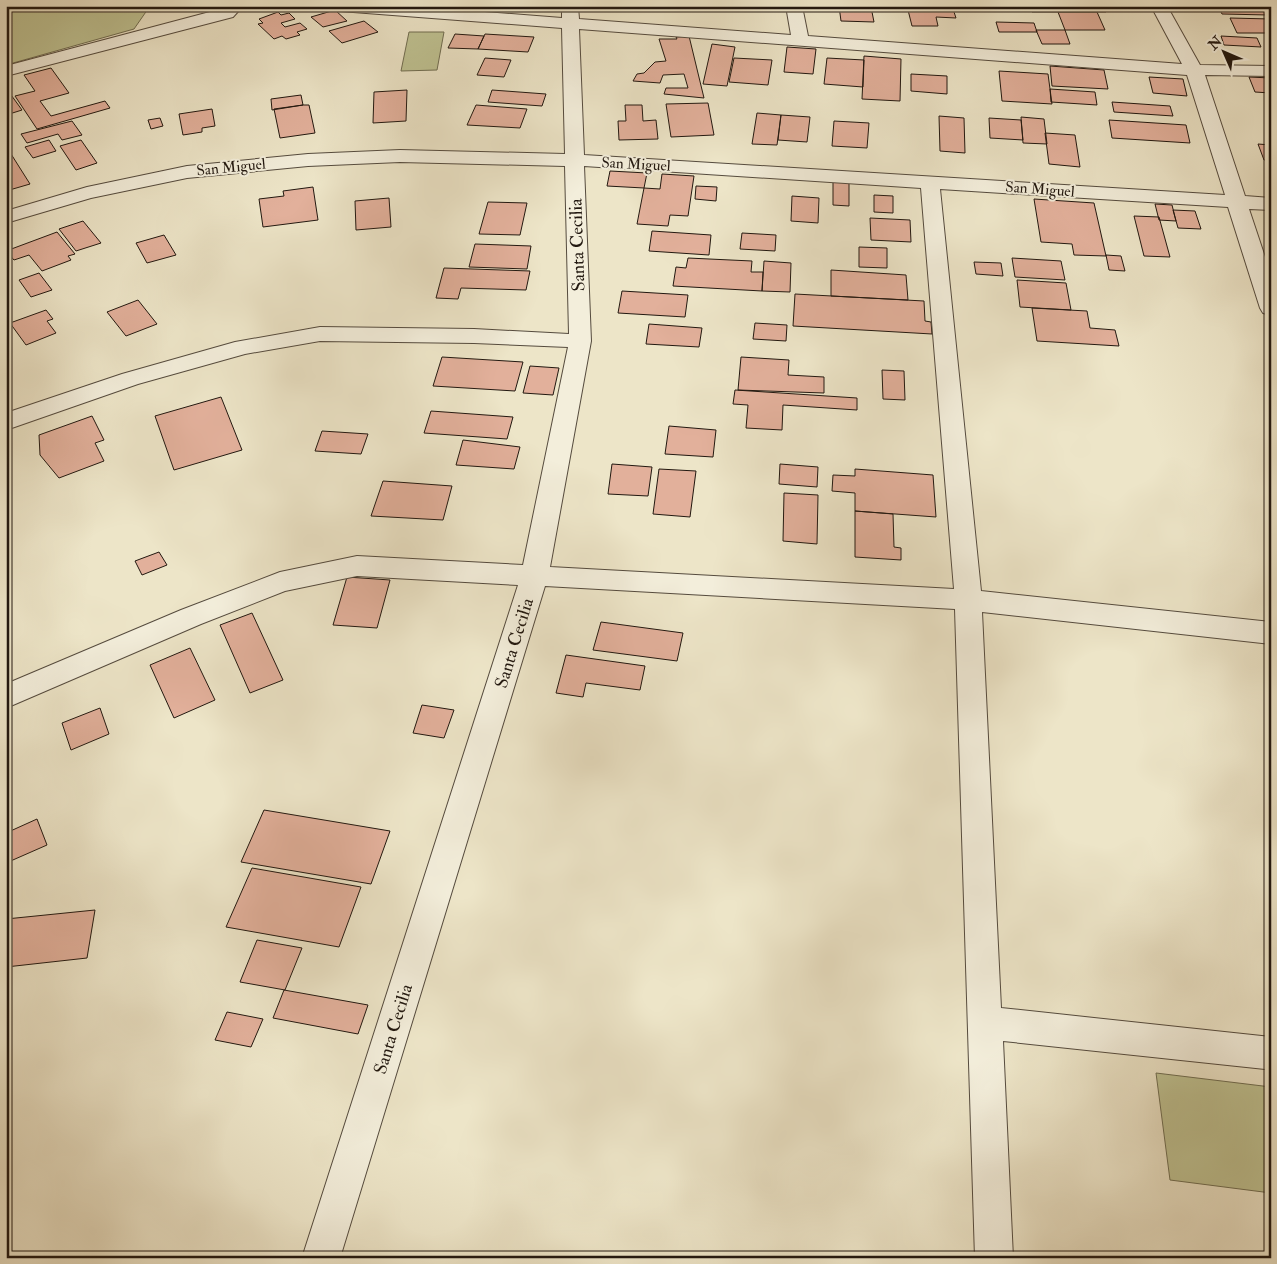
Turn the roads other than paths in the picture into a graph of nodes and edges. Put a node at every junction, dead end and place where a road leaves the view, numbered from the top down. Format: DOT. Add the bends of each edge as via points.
graph roads {
  1 [pos="235,6"];
  2 [pos="340,6"];
  3 [pos="794,6"];
  4 [pos="1158,6"];
  5 [pos="570,15"];
  6 [pos="800,40"];
  7 [pos="1194,70"];
  8 [pos="6,71"];
  9 [pos="1271,71"];
  10 [pos="574,160"];
  11 [pos="930,182"];
  12 [pos="1236,201"];
  13 [pos="1271,204"];
  14 [pos="6,217"];
  15 [pos="1271,308"];
  16 [pos="580,341"];
  17 [pos="6,422"];
  18 [pos="535,574"];
  19 [pos="968,600"];
  20 [pos="1271,633"];
  21 [pos="6,697"];
  22 [pos="984,1023"];
  23 [pos="1265,1052"];
  24 [pos="321,1258"];
  25 [pos="994,1258"];
  1 -- 8 [label="street" via="227,13"];
  2 -- 5 [label="street"];
  3 -- 6 [label="street"];
  4 -- 7 [label="street"];
  5 -- 6 [label="street"];
  5 -- 10 [label="street, Santa Cecilia"];
  6 -- 7 [label="street"];
  7 -- 9 [label="street"];
  7 -- 12 [label="street"];
  10 -- 11 [label="street, San Miguel"];
  10 -- 14 [label="street, San Miguel" via="400,156 299,161 187,172 87,193"];
  10 -- 16 [label="street, Santa Cecilia"];
  11 -- 12 [label="street, San Miguel"];
  11 -- 19 [label="street"];
  12 -- 13 [label="street, San Miguel"];
  12 -- 15 [label="street"];
  16 -- 17 [label="street" via="320,334 233,350 130,379"];
  16 -- 18 [label="street, Santa Cecilia"];
  18 -- 19 [label="street"];
  18 -- 21 [label="street" via="357,566 280,582"];
  18 -- 24 [label="street, Santa Cecilia"];
  19 -- 20 [label="street"];
  19 -- 22 [label="street"];
  22 -- 23 [label="street"];
  22 -- 25 [label="street"];
}
